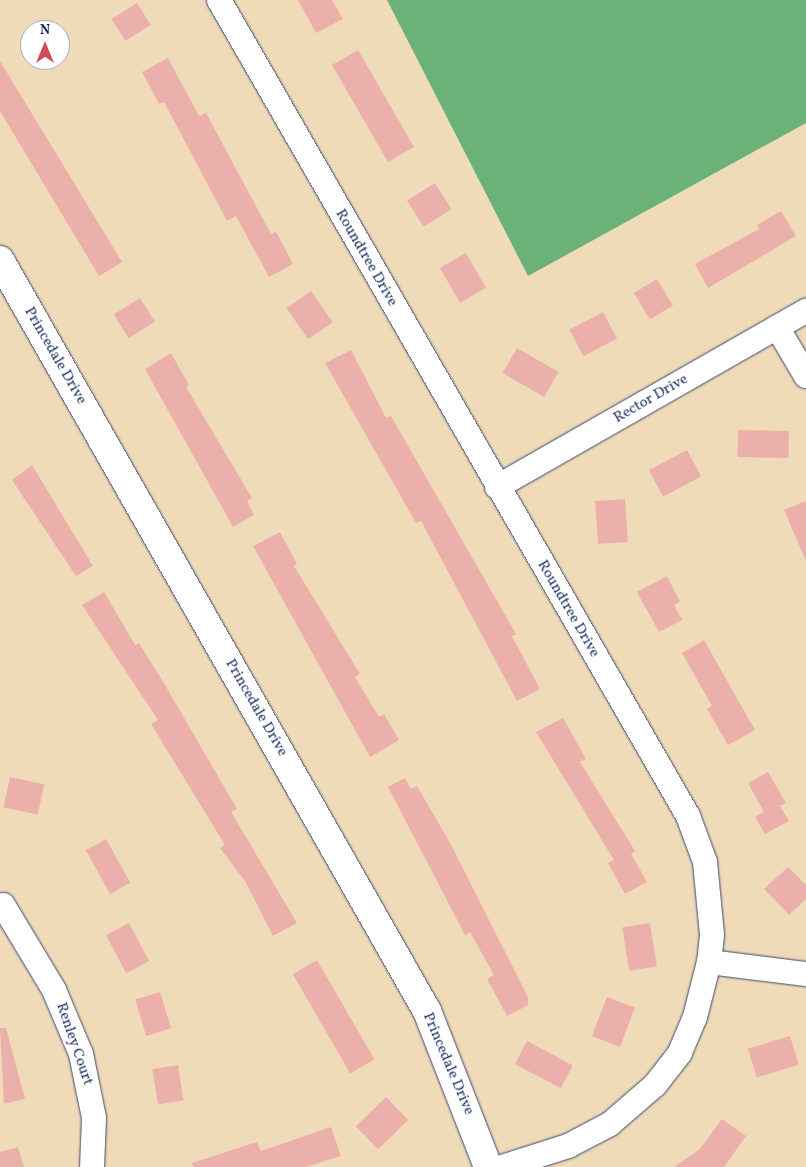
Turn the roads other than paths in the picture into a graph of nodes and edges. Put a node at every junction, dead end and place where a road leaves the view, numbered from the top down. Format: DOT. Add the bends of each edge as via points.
graph roads {
  1 [pos="219,0"];
  2 [pos="0,260"];
  3 [pos="806,311"];
  4 [pos="777,327"];
  5 [pos="806,376"];
  6 [pos="497,487"];
  7 [pos="3,905"];
  8 [pos="709,962"];
  9 [pos="806,974"];
  10 [pos="92,1167"];
  11 [pos="488,1167"];
  12 [pos="502,1167"];
  1 -- 6 [label="street, Roundtree Drive"];
  2 -- 11 [label="street, Princedale Drive" via="422,1002 446,1051"];
  3 -- 4 [label="street, Rector Drive"];
  4 -- 5 [label="street"];
  4 -- 6 [label="street, Rector Drive"];
  6 -- 8 [label="street, Roundtree Drive" via="698,836 710,897"];
  7 -- 10 [label="street, Renley Court" via="54,990 81,1054 94,1118"];
  8 -- 9 [label="street"];
  8 -- 12 [label="street, Roundtree Drive" via="689,1035 655,1085 588,1137"];
}
